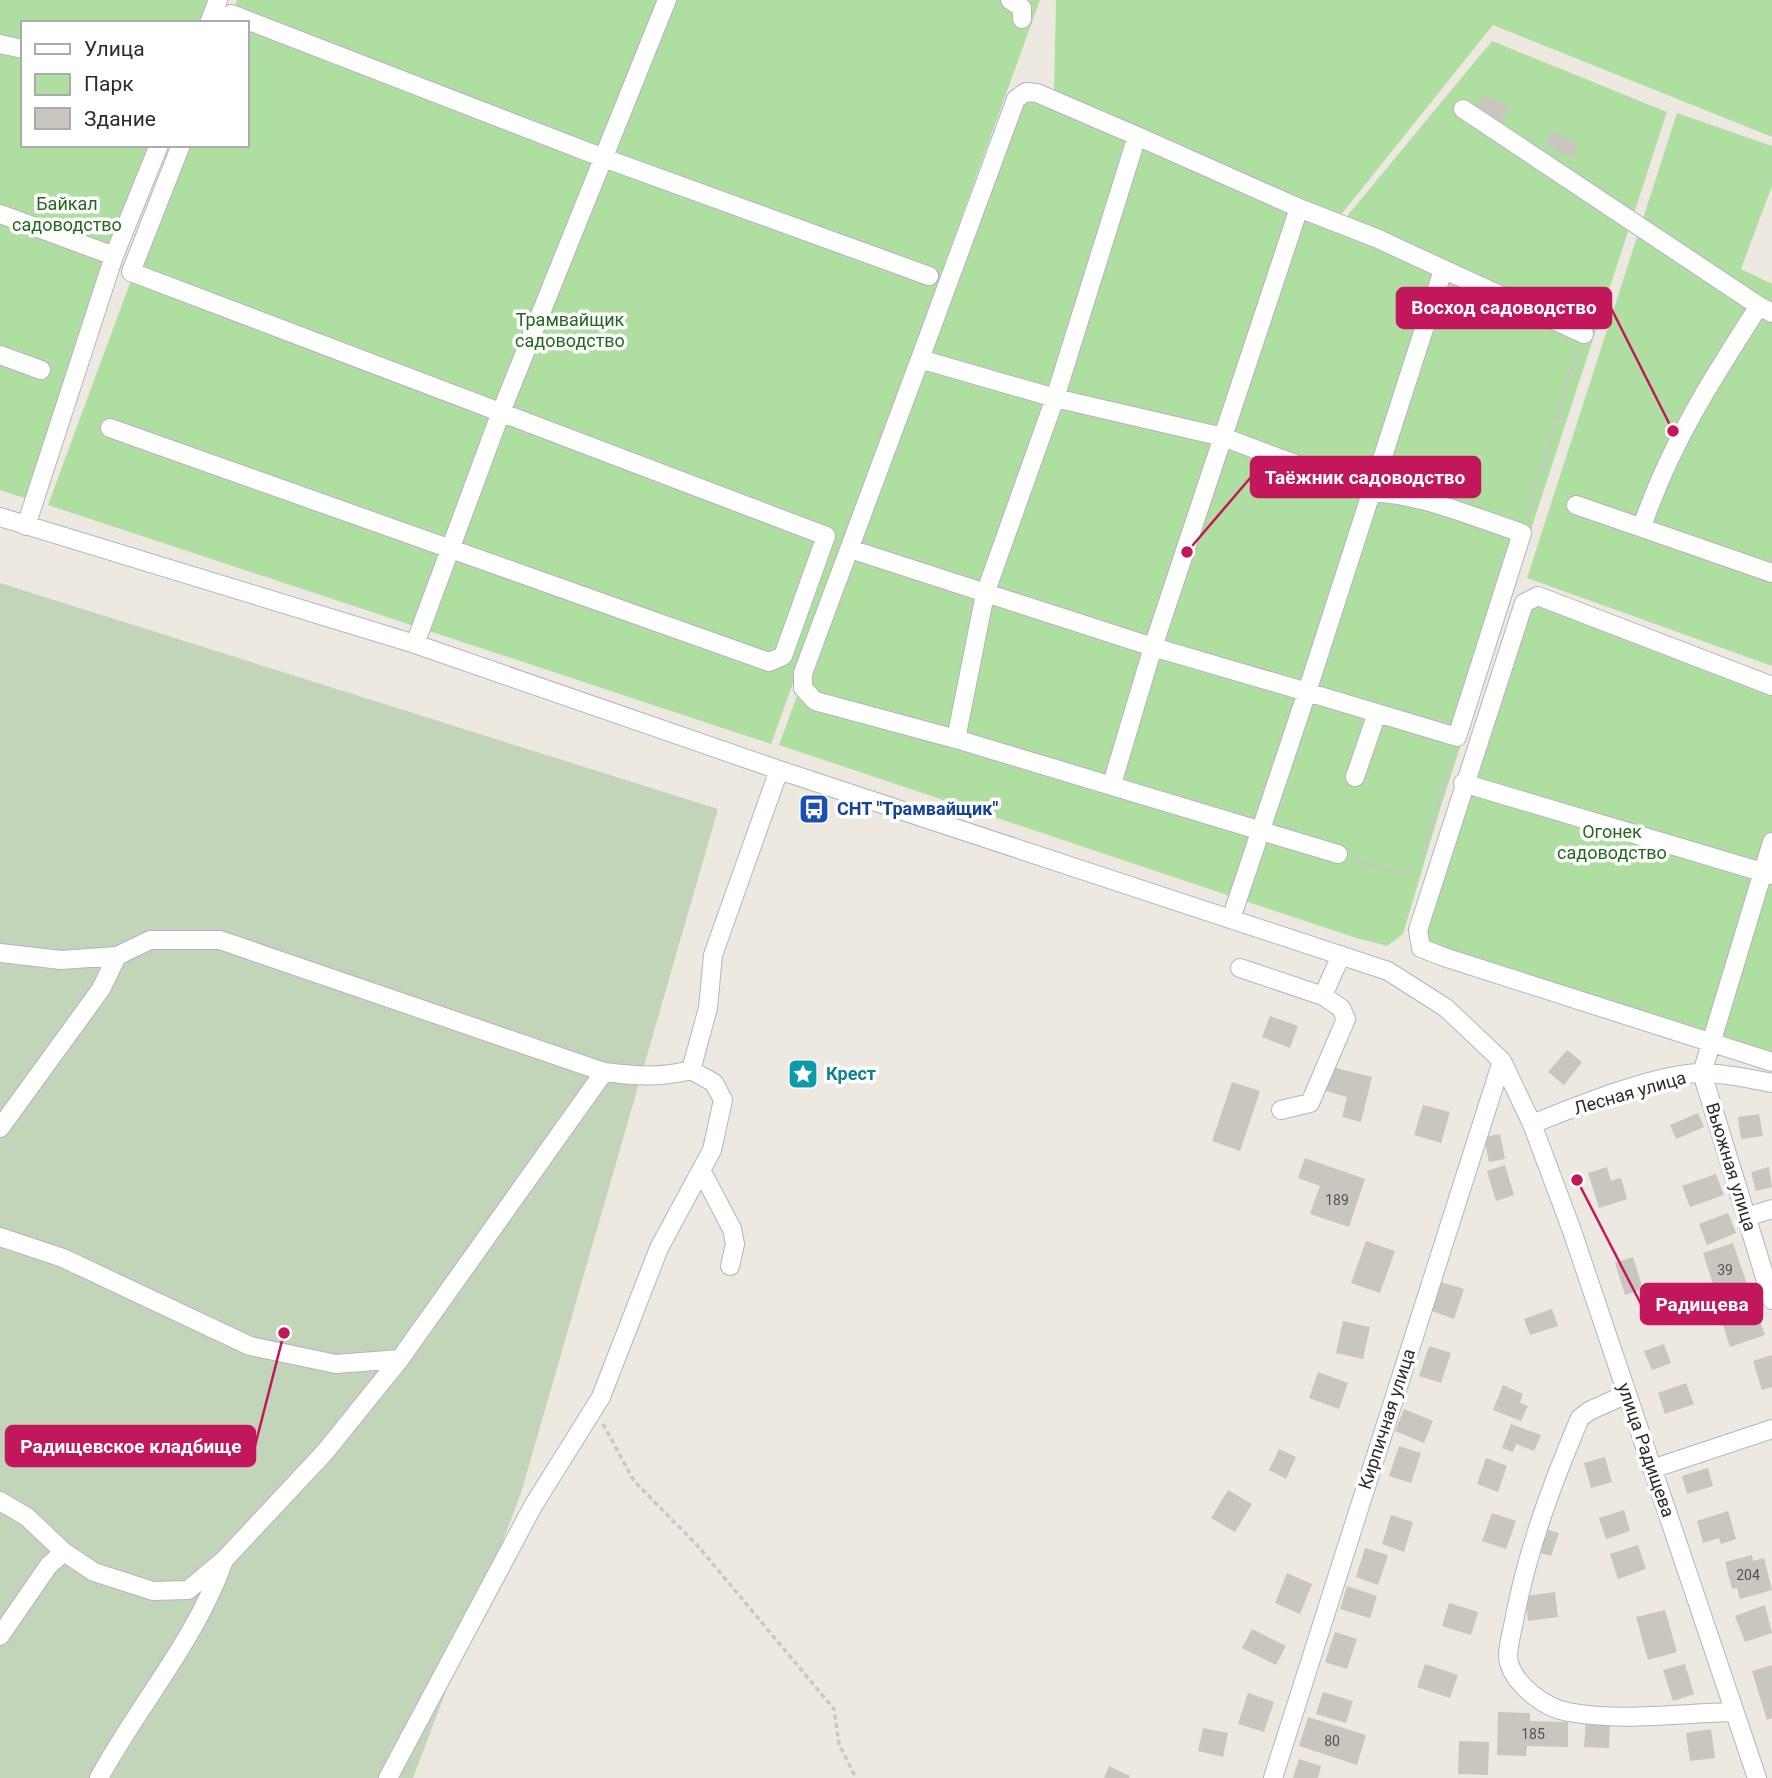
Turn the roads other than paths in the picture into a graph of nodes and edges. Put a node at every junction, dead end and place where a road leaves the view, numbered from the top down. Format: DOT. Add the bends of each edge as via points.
graph roads {
  1 [pos="218,0"];
  2 [pos="667,0"];
  3 [pos="1010,0"];
  4 [pos="1022,19"];
  5 [pos="210,21"];
  6 [pos="229,21"];
  7 [pos="0,44"];
  8 [pos="21,49"];
  9 [pos="1463,108"];
  10 [pos="1137,136"];
  11 [pos="158,147"];
  12 [pos="179,147"];
  13 [pos="601,157"];
  14 [pos="1299,208"];
  15 [pos="0,214"];
  16 [pos="114,256"];
  17 [pos="1443,270"];
  18 [pos="929,276"];
  19 [pos="1766,309"];
  20 [pos="1584,334"];
  21 [pos="0,355"];
  22 [pos="920,359"];
  23 [pos="40,370"];
  24 [pos="1055,398"];
  25 [pos="501,412"];
  26 [pos="110,428"];
  27 [pos="1223,437"];
  28 [pos="1370,492"];
  29 [pos="1576,505"];
  30 [pos="0,517"];
  31 [pos="26,526"];
  32 [pos="1642,527"];
  33 [pos="450,547"];
  34 [pos="850,549"];
  35 [pos="1772,573"];
  36 [pos="985,594"];
  37 [pos="415,644"];
  38 [pos="1153,647"];
  39 [pos="1772,686"];
  40 [pos="1307,692"];
  41 [pos="1377,713"];
  42 [pos="956,739"];
  43 [pos="779,770"];
  44 [pos="1355,777"];
  45 [pos="1463,783"];
  46 [pos="1112,784"];
  47 [pos="1261,828"];
  48 [pos="1772,842"];
  49 [pos="1338,853"];
  50 [pos="1767,874"];
  51 [pos="1231,919"];
  52 [pos="0,953"];
  53 [pos="1341,955"];
  54 [pos="117,956"];
  55 [pos="1240,968"];
  56 [pos="1323,996"];
  57 [pos="1711,1043"];
  58 [pos="1502,1061"];
  59 [pos="1772,1062"];
  60 [pos="691,1070"];
  61 [pos="604,1072"];
  62 [pos="1702,1073"];
  63 [pos="1772,1083"];
  64 [pos="1280,1110"];
  65 [pos="1532,1124"];
  66 [pos="0,1128"];
  67 [pos="701,1170"];
  68 [pos="1772,1209"];
  69 [pos="1746,1217"];
  70 [pos="0,1237"];
  71 [pos="730,1266"];
  72 [pos="1772,1300"];
  73 [pos="400,1359"];
  74 [pos="1627,1394"];
  75 [pos="1772,1429"];
  76 [pos="1652,1469"];
  77 [pos="0,1501"];
  78 [pos="64,1552"];
  79 [pos="224,1560"];
  80 [pos="0,1636"];
  81 [pos="1734,1712"];
  82 [pos="99,1778"];
  83 [pos="388,1778"];
  84 [pos="1273,1778"];
  85 [pos="1757,1778"];
  1 -- 5 [label="street"];
  2 -- 13 [label="street"];
  3 -- 4 [label="street" via="1022,8"];
  6 -- 13 [label="street" via="231,14"];
  7 -- 8 [label="street"];
  9 -- 19 [label="street"];
  10 -- 14 [label="street"];
  10 -- 22 [label="street" via="1037,93 1026,92 1016,99"];
  10 -- 24 [label="street"];
  11 -- 16 [label="street"];
  12 -- 25 [label="street" via="131,272"];
  13 -- 18 [label="street"];
  13 -- 25 [label="street"];
  14 -- 17 [label="street" via="1376,237"];
  14 -- 27 [label="street"];
  15 -- 16 [label="street"];
  16 -- 31 [label="street"];
  17 -- 20 [label="street"];
  17 -- 28 [label="street"];
  19 -- 32 [label="street" via="1701,396 1657,482"];
  21 -- 23 [label="street"];
  22 -- 24 [label="street"];
  22 -- 34 [label="street"];
  24 -- 27 [label="street"];
  24 -- 36 [label="street"];
  25 -- 33 [label="street"];
  25 -- 33 [label="street" via="826,536 783,656 769,662"];
  26 -- 33 [label="street"];
  27 -- 28 [label="street"];
  27 -- 38 [label="street"];
  28 -- 40 [label="street"];
  28 -- 41 [label="street" via="1430,502 1522,533 1457,737"];
  29 -- 32 [label="street"];
  30 -- 31 [label="street"];
  31 -- 37 [label="street"];
  32 -- 35 [label="street"];
  33 -- 37 [label="street"];
  34 -- 36 [label="street"];
  34 -- 42 [label="street" via="803,673 803,688 815,701"];
  36 -- 38 [label="street"];
  36 -- 42 [label="street"];
  37 -- 43 [label="street"];
  38 -- 40 [label="street"];
  38 -- 46 [label="street"];
  39 -- 45 [label="street" via="1538,596 1524,603"];
  40 -- 41 [label="street"];
  40 -- 47 [label="street"];
  41 -- 44 [label="street"];
  42 -- 46 [label="street"];
  43 -- 51 [label="street"];
  43 -- 60 [label="street" via="713,955 708,1007"];
  45 -- 50 [label="street"];
  45 -- 57 [label="street" via="1418,930 1421,948"];
  46 -- 47 [label="street"];
  47 -- 49 [label="street"];
  47 -- 51 [label="street"];
  48 -- 50 [label="street"];
  50 -- 57 [label="street"];
  51 -- 53 [label="street"];
  52 -- 54 [label="street" via="61,960"];
  53 -- 56 [label="street"];
  53 -- 58 [label="street" via="1388,971 1446,1008"];
  54 -- 61 [label="street" via="150,940 220,940"];
  54 -- 66 [label="street" via="101,989"];
  55 -- 56 [label="street"];
  56 -- 64 [label="street" via="1341,1007 1346,1019 1343,1033 1310,1103"];
  57 -- 59 [label="street"];
  57 -- 62 [label="street"];
  58 -- 65 [label="street, улица Радищева"];
  58 -- 84 [label="street, Кирпичная улица"];
  60 -- 61 [label="street" via="648,1077"];
  60 -- 67 [label="street" via="714,1083 723,1100 712,1150"];
  61 -- 73 [label="street"];
  62 -- 63 [label="street, Лесная улица"];
  62 -- 65 [label="street, Лесная улица" via="1595,1100"];
  62 -- 69 [label="street, Вьюжная улица"];
  65 -- 74 [label="street, улица Радищева"];
  67 -- 71 [label="street" via="732,1229 735,1244"];
  67 -- 83 [label="street" via="659,1248 594,1408 533,1506"];
  68 -- 69 [label="street"];
  69 -- 72 [label="street, Вьюжная улица"];
  70 -- 73 [label="street" via="64,1258 250,1346 336,1364"];
  73 -- 79 [label="street" via="324,1452"];
  74 -- 76 [label="street, улица Радищева"];
  74 -- 81 [label="street" via="1580,1418 1540,1520 1520,1588 1508,1661 1517,1681 1566,1712 1609,1716"];
  75 -- 76 [label="street"];
  76 -- 81 [label="street, улица Радищева"];
  77 -- 78 [label="street" via="27,1517"];
  78 -- 79 [label="street" via="94,1572 172,1593 188,1590"];
  78 -- 80 [label="street" via="49,1565"];
  79 -- 82 [label="street" via="169,1666"];
  81 -- 85 [label="street, улица Радищева"];
}
